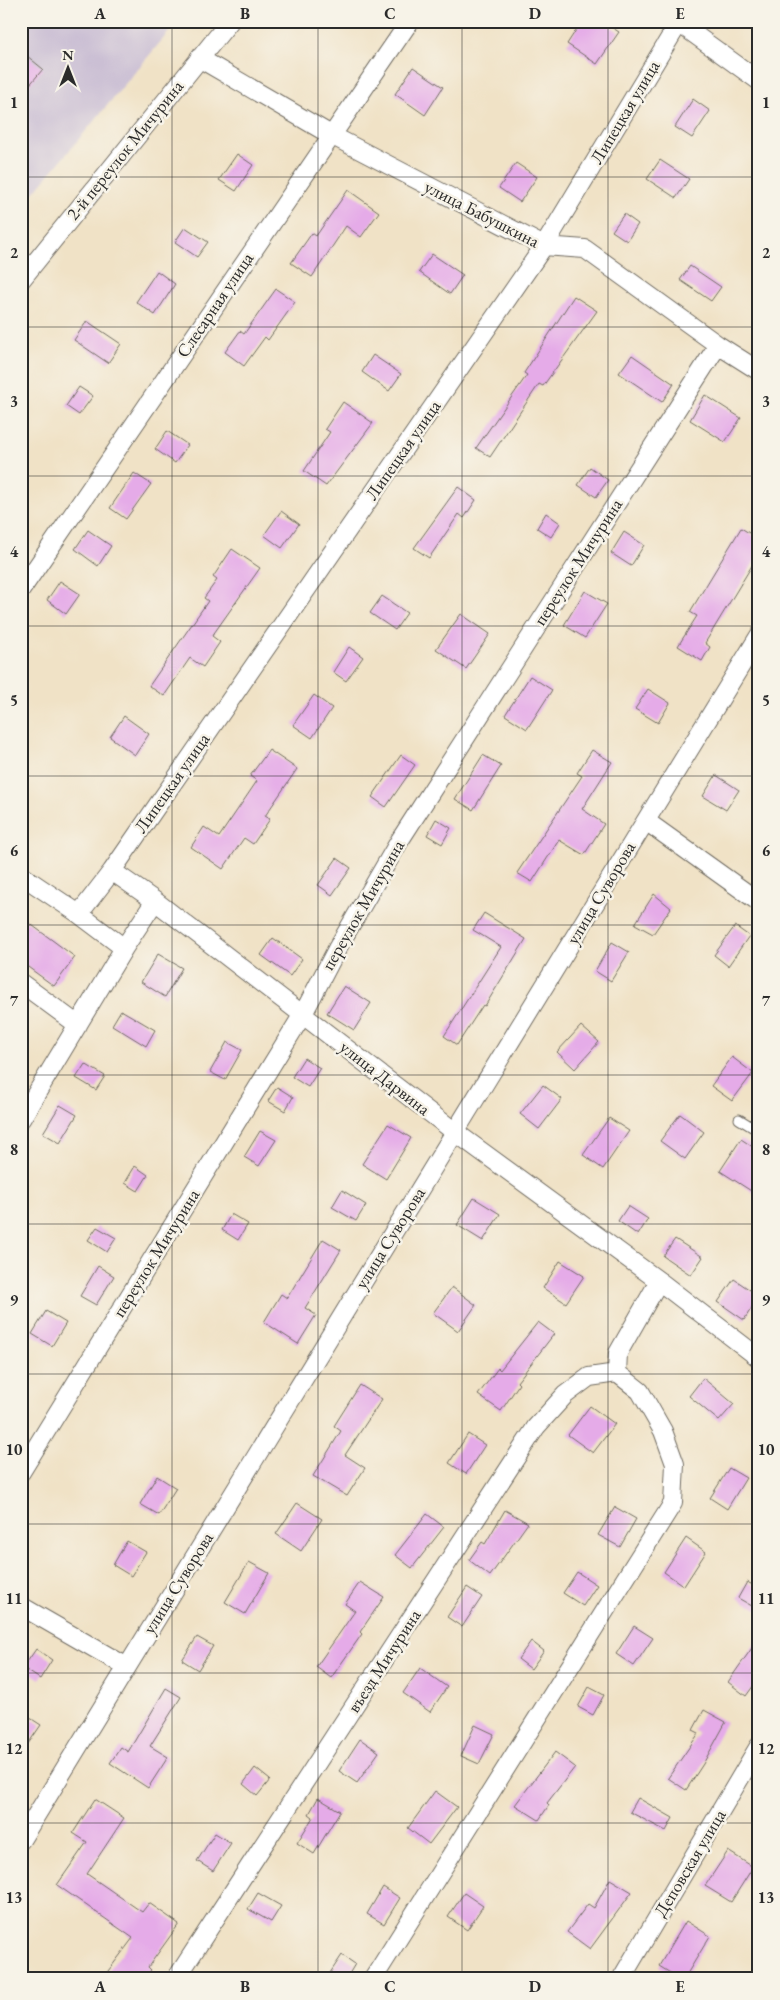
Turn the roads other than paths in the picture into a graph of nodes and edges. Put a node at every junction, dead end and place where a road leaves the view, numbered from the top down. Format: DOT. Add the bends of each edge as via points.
graph roads {
  1 [pos="230,21"];
  2 [pos="410,21"];
  3 [pos="678,22"];
  4 [pos="199,58"];
  5 [pos="759,81"];
  6 [pos="331,135"];
  7 [pos="544,246"];
  8 [pos="21,280"];
  9 [pos="718,345"];
  10 [pos="759,371"];
  11 [pos="21,590"];
  12 [pos="757,645"];
  13 [pos="646,821"];
  14 [pos="112,871"];
  15 [pos="21,875"];
  16 [pos="154,901"];
  17 [pos="759,902"];
  18 [pos="79,914"];
  19 [pos="124,948"];
  20 [pos="21,983"];
  21 [pos="303,1014"];
  22 [pos="78,1025"];
  23 [pos="21,1119"];
  24 [pos="739,1119"];
  25 [pos="759,1128"];
  26 [pos="455,1132"];
  27 [pos="659,1281"];
  28 [pos="759,1358"];
  29 [pos="617,1373"];
  30 [pos="21,1472"];
  31 [pos="21,1606"];
  32 [pos="127,1668"];
  33 [pos="759,1746"];
  34 [pos="21,1840"];
  35 [pos="176,1979"];
  36 [pos="373,1979"];
  37 [pos="621,1979"];
  1 -- 4 [label="street, 2-й переулок Мичурина"];
  2 -- 6 [label="street, Слесарная улица"];
  3 -- 5 [label="street"];
  3 -- 7 [label="street, Липецкая улица"];
  4 -- 6 [label="street, улица Бабушкина"];
  4 -- 8 [label="street, 2-й переулок Мичурина"];
  6 -- 7 [label="street, улица Бабушкина"];
  6 -- 11 [label="street, Слесарная улица"];
  7 -- 9 [label="street, улица Бабушкина" via="585,249"];
  7 -- 14 [label="street, Липецкая улица"];
  9 -- 10 [label="street, улица Бабушкина"];
  9 -- 21 [label="street, переулок Мичурина" via="400,840 338,946"];
  12 -- 13 [label="street, улица Суворова"];
  13 -- 17 [label="street"];
  13 -- 26 [label="street, улица Суворова"];
  14 -- 16 [label="street, улица Дарвина"];
  14 -- 18 [label="street"];
  15 -- 18 [label="street"];
  16 -- 19 [label="street"];
  16 -- 21 [label="street, улица Дарвина"];
  18 -- 19 [label="street"];
  19 -- 22 [label="street"];
  20 -- 22 [label="street"];
  21 -- 26 [label="street, улица Дарвина"];
  21 -- 30 [label="street, переулок Мичурина"];
  22 -- 23 [label="street"];
  24 -- 25 [label="lane"];
  26 -- 27 [label="street, улица Дарвина"];
  26 -- 32 [label="street, улица Суворова"];
  27 -- 28 [label="street, улица Дарвина"];
  27 -- 29 [label="street" via="618,1353"];
  29 -- 35 [label="street, въезд Мичурина" via="589,1377 565,1394 536,1427"];
  29 -- 36 [label="street" via="640,1391 663,1431 675,1464 674,1504"];
  31 -- 32 [label="street"];
  32 -- 34 [label="street, улица Суворова"];
  33 -- 37 [label="street, Деповская улица"];
}
